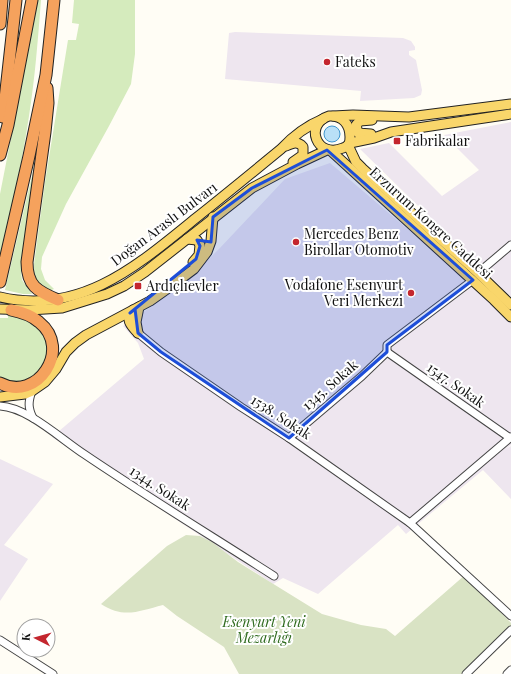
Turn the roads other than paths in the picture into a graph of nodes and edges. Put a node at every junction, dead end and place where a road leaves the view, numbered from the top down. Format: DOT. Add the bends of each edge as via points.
graph roads {
  1 [pos="2,0"];
  2 [pos="16,0"];
  3 [pos="32,0"];
  4 [pos="54,0"];
  5 [pos="0,24"];
  6 [pos="46,75"];
  7 [pos="511,104"];
  8 [pos="511,114"];
  9 [pos="333,116"];
  10 [pos="409,117"];
  11 [pos="323,119"];
  12 [pos="391,132"];
  13 [pos="0,137"];
  14 [pos="349,144"];
  15 [pos="281,149"];
  16 [pos="329,151"];
  17 [pos="0,155"];
  18 [pos="252,188"];
  19 [pos="213,217"];
  20 [pos="192,240"];
  21 [pos="211,241"];
  22 [pos="511,245"];
  23 [pos="475,276"];
  24 [pos="0,282"];
  25 [pos="1,297"];
  26 [pos="58,300"];
  27 [pos="511,305"];
  28 [pos="139,307"];
  29 [pos="6,309"];
  30 [pos="130,312"];
  31 [pos="511,317"];
  32 [pos="138,333"];
  33 [pos="387,352"];
  34 [pos="0,383"];
  35 [pos="32,391"];
  36 [pos="0,397"];
  37 [pos="0,406"];
  38 [pos="34,419"];
  39 [pos="289,438"];
  40 [pos="510,438"];
  41 [pos="410,523"];
  42 [pos="274,576"];
  43 [pos="511,616"];
  44 [pos="511,630"];
  45 [pos="0,640"];
  46 [pos="472,668"];
  47 [pos="511,670"];
  48 [pos="53,674"];
  49 [pos="466,674"];
  50 [pos="478,674"];
  51 [pos="507,674"];
  1 -- 5 [label="highway"];
  2 -- 13 [label="highway"];
  3 -- 17 [label="highway"];
  4 -- 6 [label="highway"];
  6 -- 24 [label="highway"];
  6 -- 26 [label="highway" via="47,116 27,273 36,289"];
  7 -- 10 [label="main road"];
  8 -- 12 [label="main road"];
  9 -- 10 [label="main road"];
  9 -- 11 [label="main road"];
  9 -- 14 [label="main road" via="347,123 350,133"];
  10 -- 12 [label="main road" via="360,121 356,125 357,131 361,134"];
  11 -- 15 [label="main road, Doğan Araslı Bulvarı" via="293,136"];
  11 -- 16 [label="main road" via="316,127 316,138 320,146"];
  12 -- 14 [label="main road"];
  14 -- 16 [label="main road"];
  14 -- 23 [label="main road, Erzurum Kongre Caddesi" via="356,162"];
  15 -- 18 [label="main road" via="296,143 302,146 304,151 300,158 263,178"];
  15 -- 26 [label="main road, Doğan Araslı Bulvarı" via="137,265 97,287"];
  16 -- 18 [label="main road, Doğan Araslı Bulvarı" via="297,164"];
  16 -- 23 [label="main road, Erzurum Kongre Caddesi"];
  18 -- 19 [label="main road, Doğan Araslı Bulvarı"];
  19 -- 20 [label="main road, Doğan Araslı Bulvarı"];
  19 -- 21 [label="main road"];
  20 -- 21 [label="main road"];
  20 -- 29 [label="main road, Doğan Araslı Bulvarı" via="124,286 107,294 62,308"];
  20 -- 30 [label="main road" via="200,247 196,259 181,274"];
  21 -- 28 [label="main road" via="207,252 194,269"];
  22 -- 23 [label="street"];
  23 -- 27 [label="main road, Erzurum Kongre Caddesi"];
  23 -- 31 [label="main road, Erzurum Kongre Caddesi"];
  23 -- 33 [label="street, 1345. Sokak" via="387,345"];
  25 -- 26 [label="main road, Doğan Araslı Bulvarı" via="30,302"];
  28 -- 30 [label="main road"];
  28 -- 32 [label="main road" via="136,322"];
  29 -- 34 [label="highway" via="28,315 40,322 51,337 53,354 49,367 33,383 13,388"];
  30 -- 32 [label="main road" via="129,323"];
  30 -- 35 [label="main road" via="75,343 45,382"];
  32 -- 39 [label="street, 1538. Sokak" via="240,407"];
  33 -- 39 [label="street, 1345. Sokak"];
  33 -- 40 [label="street, 1547. Sokak"];
  35 -- 36 [label="main road"];
  35 -- 38 [label="street" via="28,405"];
  37 -- 38 [label="street, 1344. Sokak" via="21,411"];
  38 -- 42 [label="street, 1344. Sokak" via="83,454"];
  39 -- 41 [label="street, 1538. Sokak"];
  40 -- 41 [label="street"];
  41 -- 43 [label="street, 1538. Sokak"];
  44 -- 46 [label="street"];
  45 -- 48 [label="street"];
  46 -- 49 [label="street"];
  46 -- 50 [label="street"];
  47 -- 51 [label="street"];
}
